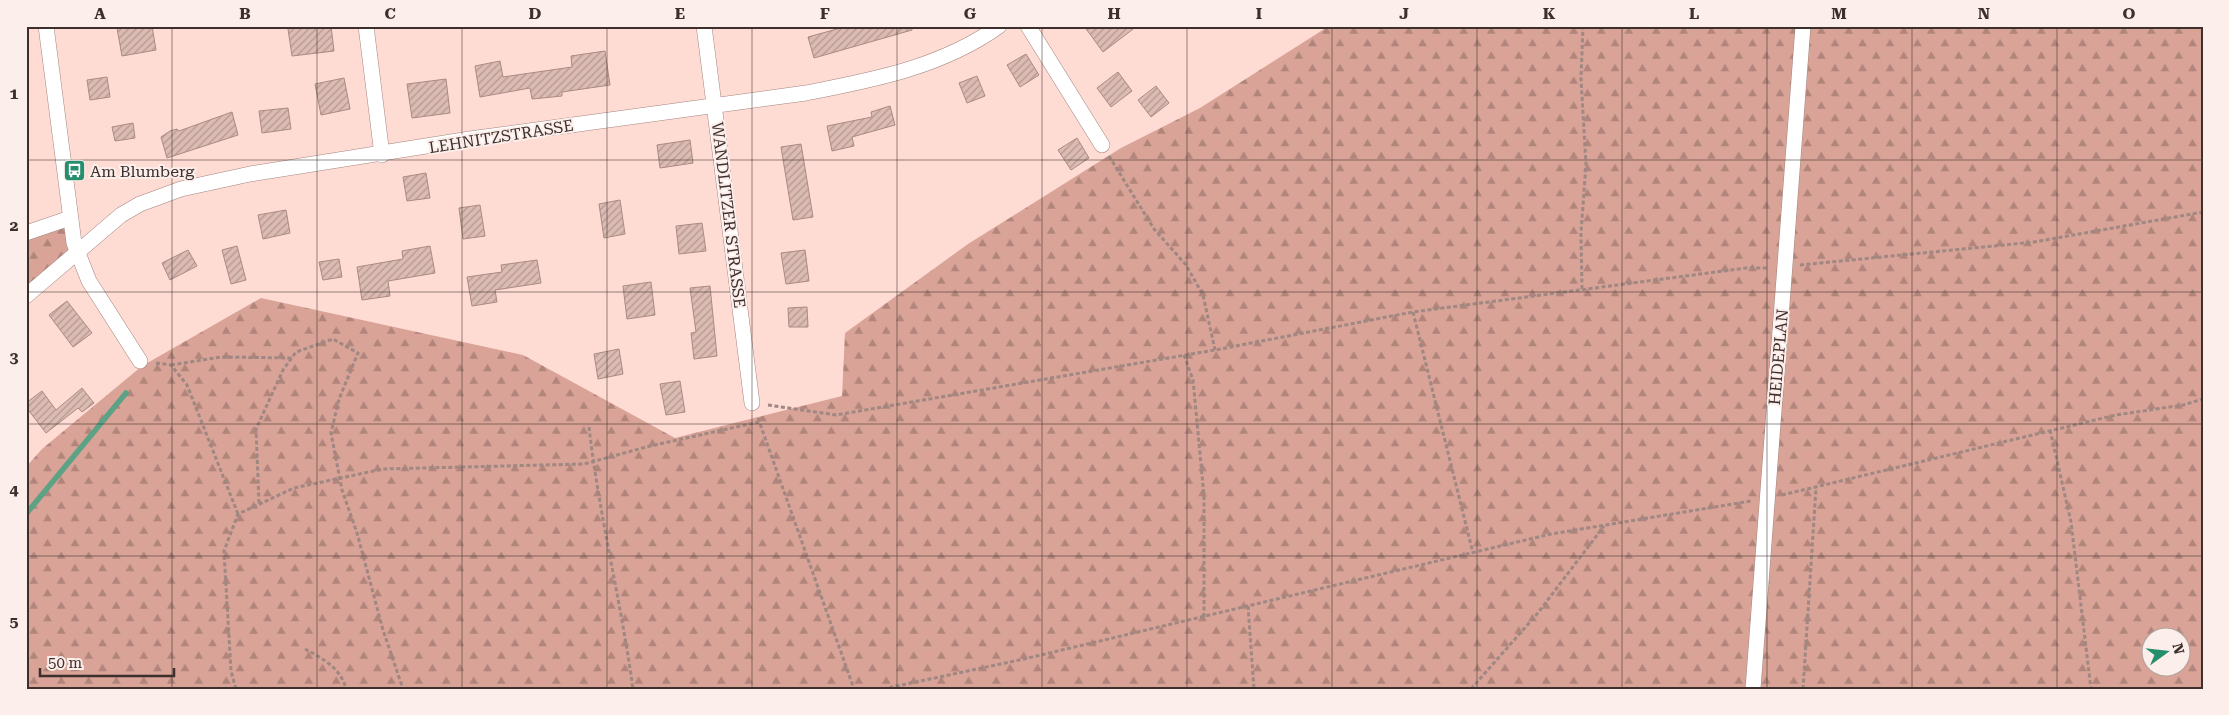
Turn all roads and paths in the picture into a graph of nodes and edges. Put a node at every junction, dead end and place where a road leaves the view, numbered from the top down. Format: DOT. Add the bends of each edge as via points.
graph roads {
  1 [pos="46,26"];
  2 [pos="366,26"];
  3 [pos="704,26"];
  4 [pos="998,26"];
  5 [pos="1028,26"];
  6 [pos="1583,26"];
  7 [pos="1803,26"];
  8 [pos="715,105"];
  9 [pos="1102,145"];
  10 [pos="382,155"];
  11 [pos="2203,212"];
  12 [pos="70,218"];
  13 [pos="26,233"];
  14 [pos="77,251"];
  15 [pos="1785,267"];
  16 [pos="1582,289"];
  17 [pos="26,296"];
  18 [pos="1413,312"];
  19 [pos="1215,350"];
  20 [pos="1184,355"];
  21 [pos="292,358"];
  22 [pos="140,361"];
  23 [pos="171,365"];
  24 [pos="2203,400"];
  25 [pos="752,403"];
  26 [pos="759,422"];
  27 [pos="589,426"];
  28 [pos="2050,430"];
  29 [pos="593,462"];
  30 [pos="340,477"];
  31 [pos="1816,488"];
  32 [pos="1767,498"];
  33 [pos="259,503"];
  34 [pos="238,514"];
  35 [pos="1604,526"];
  36 [pos="1473,553"];
  37 [pos="1248,606"];
  38 [pos="1204,617"];
  39 [pos="305,649"];
  40 [pos="236,689"];
  41 [pos="346,689"];
  42 [pos="404,689"];
  43 [pos="634,689"];
  44 [pos="854,689"];
  45 [pos="883,689"];
  46 [pos="1254,689"];
  47 [pos="1471,689"];
  48 [pos="1753,689"];
  49 [pos="1803,689"];
  50 [pos="2091,689"];
  1 -- 12 [label="street"];
  2 -- 10 [label="street"];
  3 -- 8 [label="street, WANDLITZER STRASSE"];
  4 -- 8 [label="street, LEHNITZSTRASSE" via="965,48 901,72 806,93"];
  5 -- 9 [label="street"];
  6 -- 16 [label="path" via="1581,79 1586,164 1581,233"];
  7 -- 15 [label="street, HEIDEPLAN"];
  8 -- 10 [label="street, LEHNITZSTRASSE" via="470,139"];
  8 -- 25 [label="street, WANDLITZER STRASSE"];
  9 -- 19 [label="path" via="1154,229 1186,265 1204,295"];
  10 -- 14 [label="street, LEHNITZSTRASSE" via="250,174 174,192 140,204 121,215"];
  11 -- 15 [label="path" via="2034,242"];
  12 -- 13 [label="street"];
  12 -- 14 [label="street"];
  14 -- 17 [label="street, LEHNITZSTRASSE"];
  14 -- 22 [label="street" via="89,281"];
  15 -- 16 [label="path" via="1746,268"];
  15 -- 32 [label="street, HEIDEPLAN"];
  16 -- 18 [label="path"];
  18 -- 19 [label="path"];
  18 -- 36 [label="path"];
  19 -- 20 [label="path"];
  20 -- 25 [label="path" via="836,415"];
  20 -- 38 [label="path" via="1192,380 1204,496"];
  21 -- 23 [label="path" via="221,357"];
  21 -- 30 [label="path" via="296,352 333,339 358,353 339,399 331,433"];
  21 -- 33 [label="path" via="283,370 256,428"];
  22 -- 23 [label="path"];
  23 -- 34 [label="path" via="187,385"];
  24 -- 28 [label="path"];
  25 -- 26 [label="path"];
  26 -- 29 [label="path"];
  26 -- 44 [label="path"];
  27 -- 29 [label="path"];
  28 -- 31 [label="path"];
  28 -- 50 [label="path" via="2071,522"];
  29 -- 30 [label="path" via="383,469"];
  29 -- 43 [label="path"];
  30 -- 33 [label="path" via="294,488"];
  30 -- 42 [label="path" via="383,630"];
  31 -- 32 [label="path"];
  31 -- 49 [label="path"];
  32 -- 35 [label="path"];
  32 -- 48 [label="street, HEIDEPLAN"];
  33 -- 34 [label="path"];
  34 -- 40 [label="path" via="224,551 231,671"];
  35 -- 36 [label="path" via="1551,534"];
  35 -- 47 [label="path" via="1536,614"];
  36 -- 37 [label="path"];
  37 -- 38 [label="path"];
  37 -- 46 [label="path"];
  38 -- 45 [label="path"];
  39 -- 41 [label="path" via="327,661 344,680"];
}
